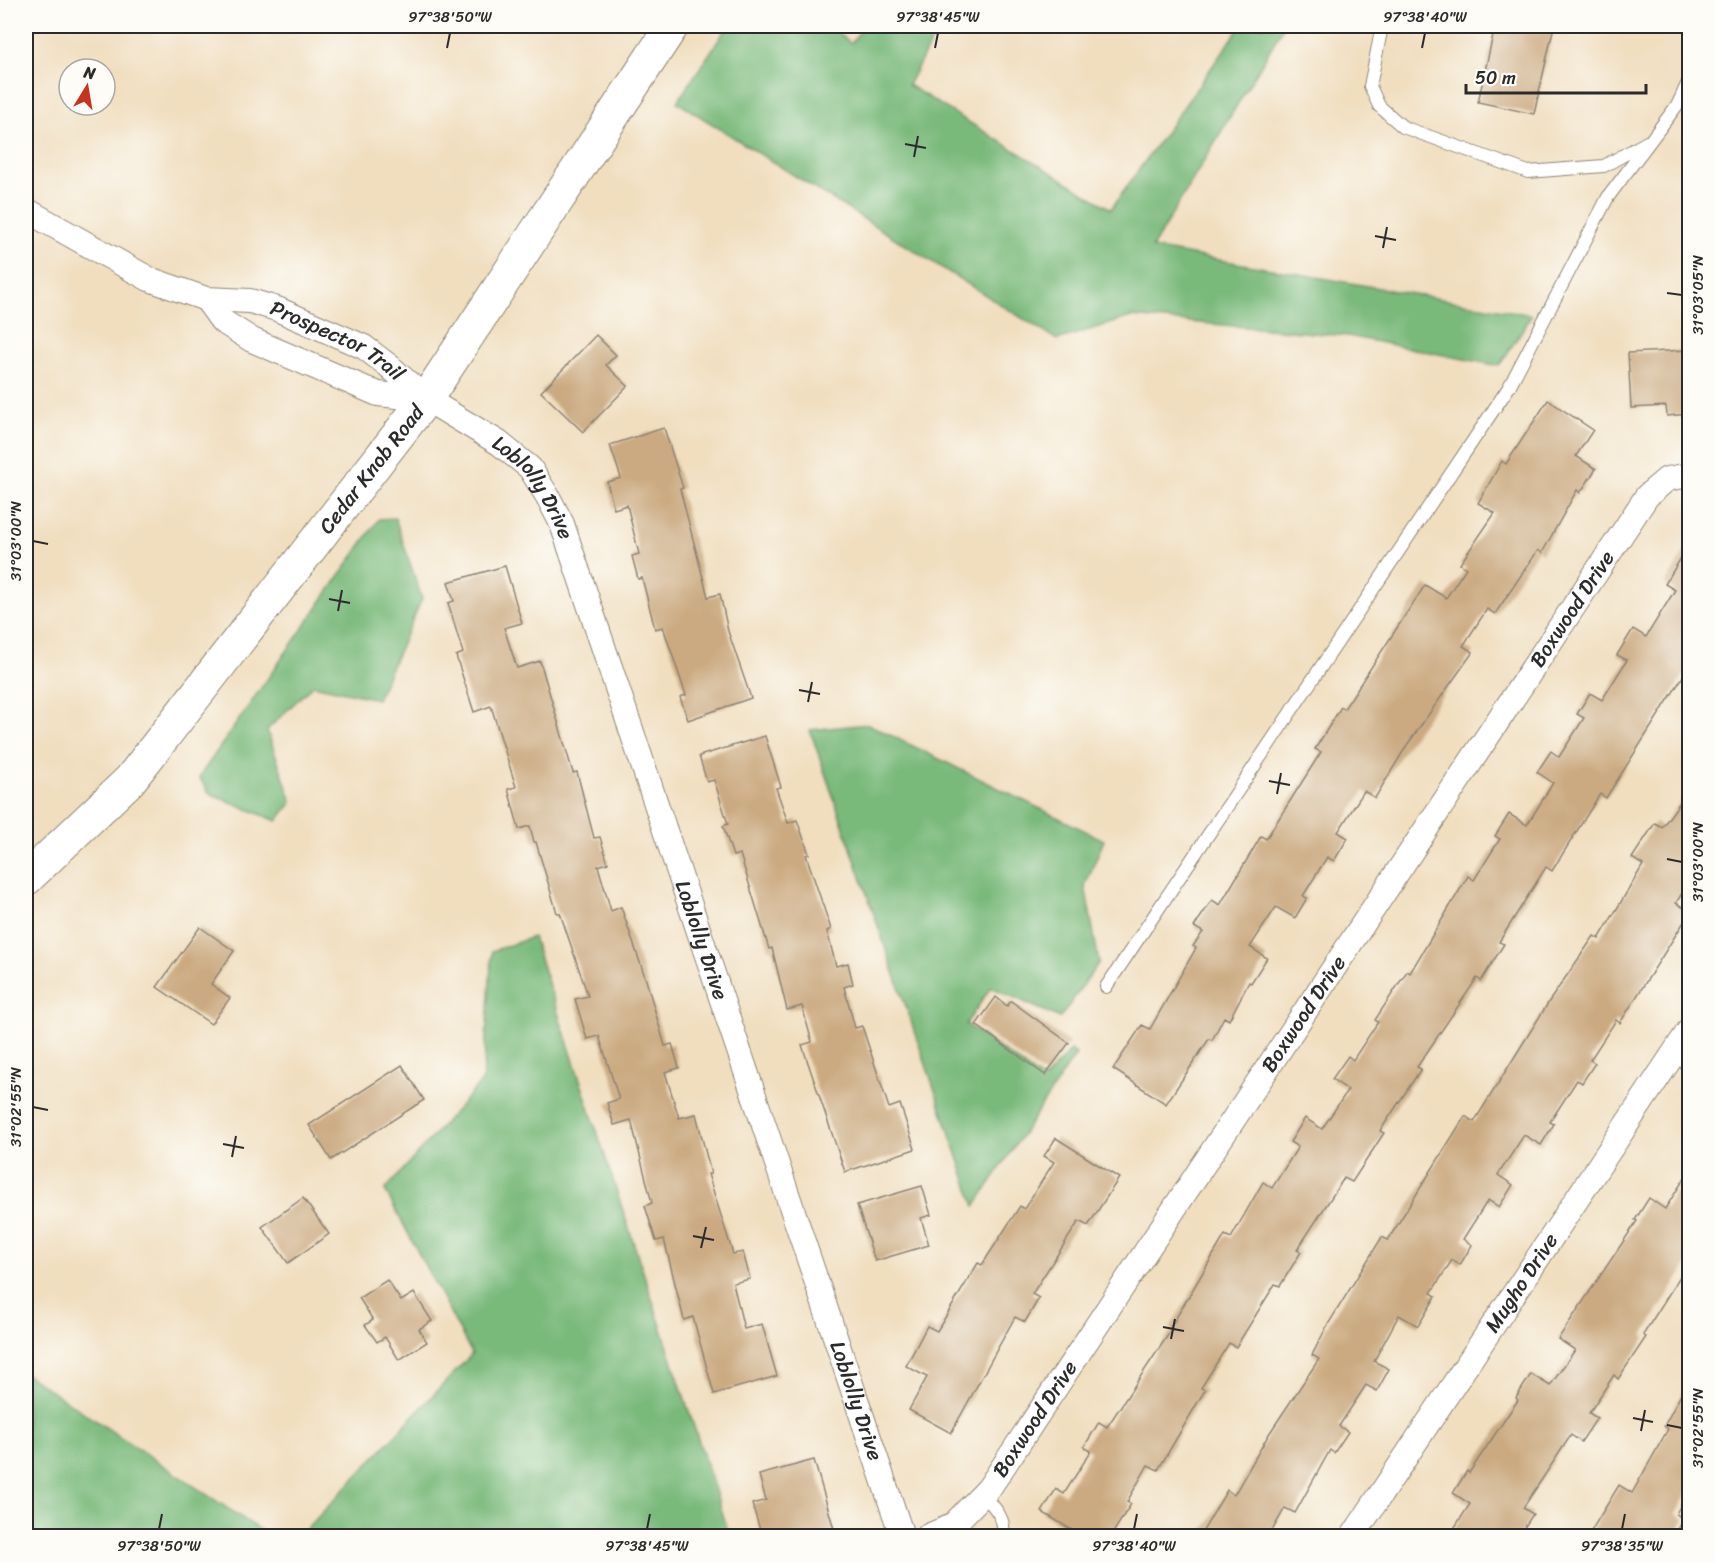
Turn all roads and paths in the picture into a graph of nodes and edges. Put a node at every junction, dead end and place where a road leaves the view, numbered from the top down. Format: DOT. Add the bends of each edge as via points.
graph roads {
  1 [pos="672,26"];
  2 [pos="1382,26"];
  3 [pos="1689,78"];
  4 [pos="1651,141"];
  5 [pos="26,210"];
  6 [pos="206,299"];
  7 [pos="426,399"];
  8 [pos="1678,477"];
  9 [pos="26,879"];
  10 [pos="1106,987"];
  11 [pos="1689,1029"];
  12 [pos="983,1494"];
  13 [pos="937,1535"];
  14 [pos="902,1536"];
  15 [pos="1002,1536"];
  16 [pos="1353,1536"];
  1 -- 7 [label="street, Cedar Knob Road"];
  2 -- 4 [label="lane" via="1370,86 1378,106 1403,127 1528,172 1604,166"];
  3 -- 4 [label="lane" via="1678,104"];
  4 -- 10 [label="lane" via="1608,196 1509,387"];
  5 -- 6 [label="street, Prospector Trail" via="149,279"];
  6 -- 7 [label="street, Prospector Trail" via="222,321 252,340 378,394"];
  6 -- 7 [label="street, Prospector Trail" via="250,301 334,332 363,347"];
  7 -- 9 [label="street, Cedar Knob Road" via="130,780"];
  7 -- 14 [label="street, Loblolly Drive" via="499,443 530,468 562,525"];
  8 -- 12 [label="street, Boxwood Drive" via="1641,505"];
  11 -- 16 [label="street, Mugho Drive"];
  12 -- 13 [label="street, Boxwood Drive" via="952,1526"];
  12 -- 15 [label="lane" via="998,1512"];
}
